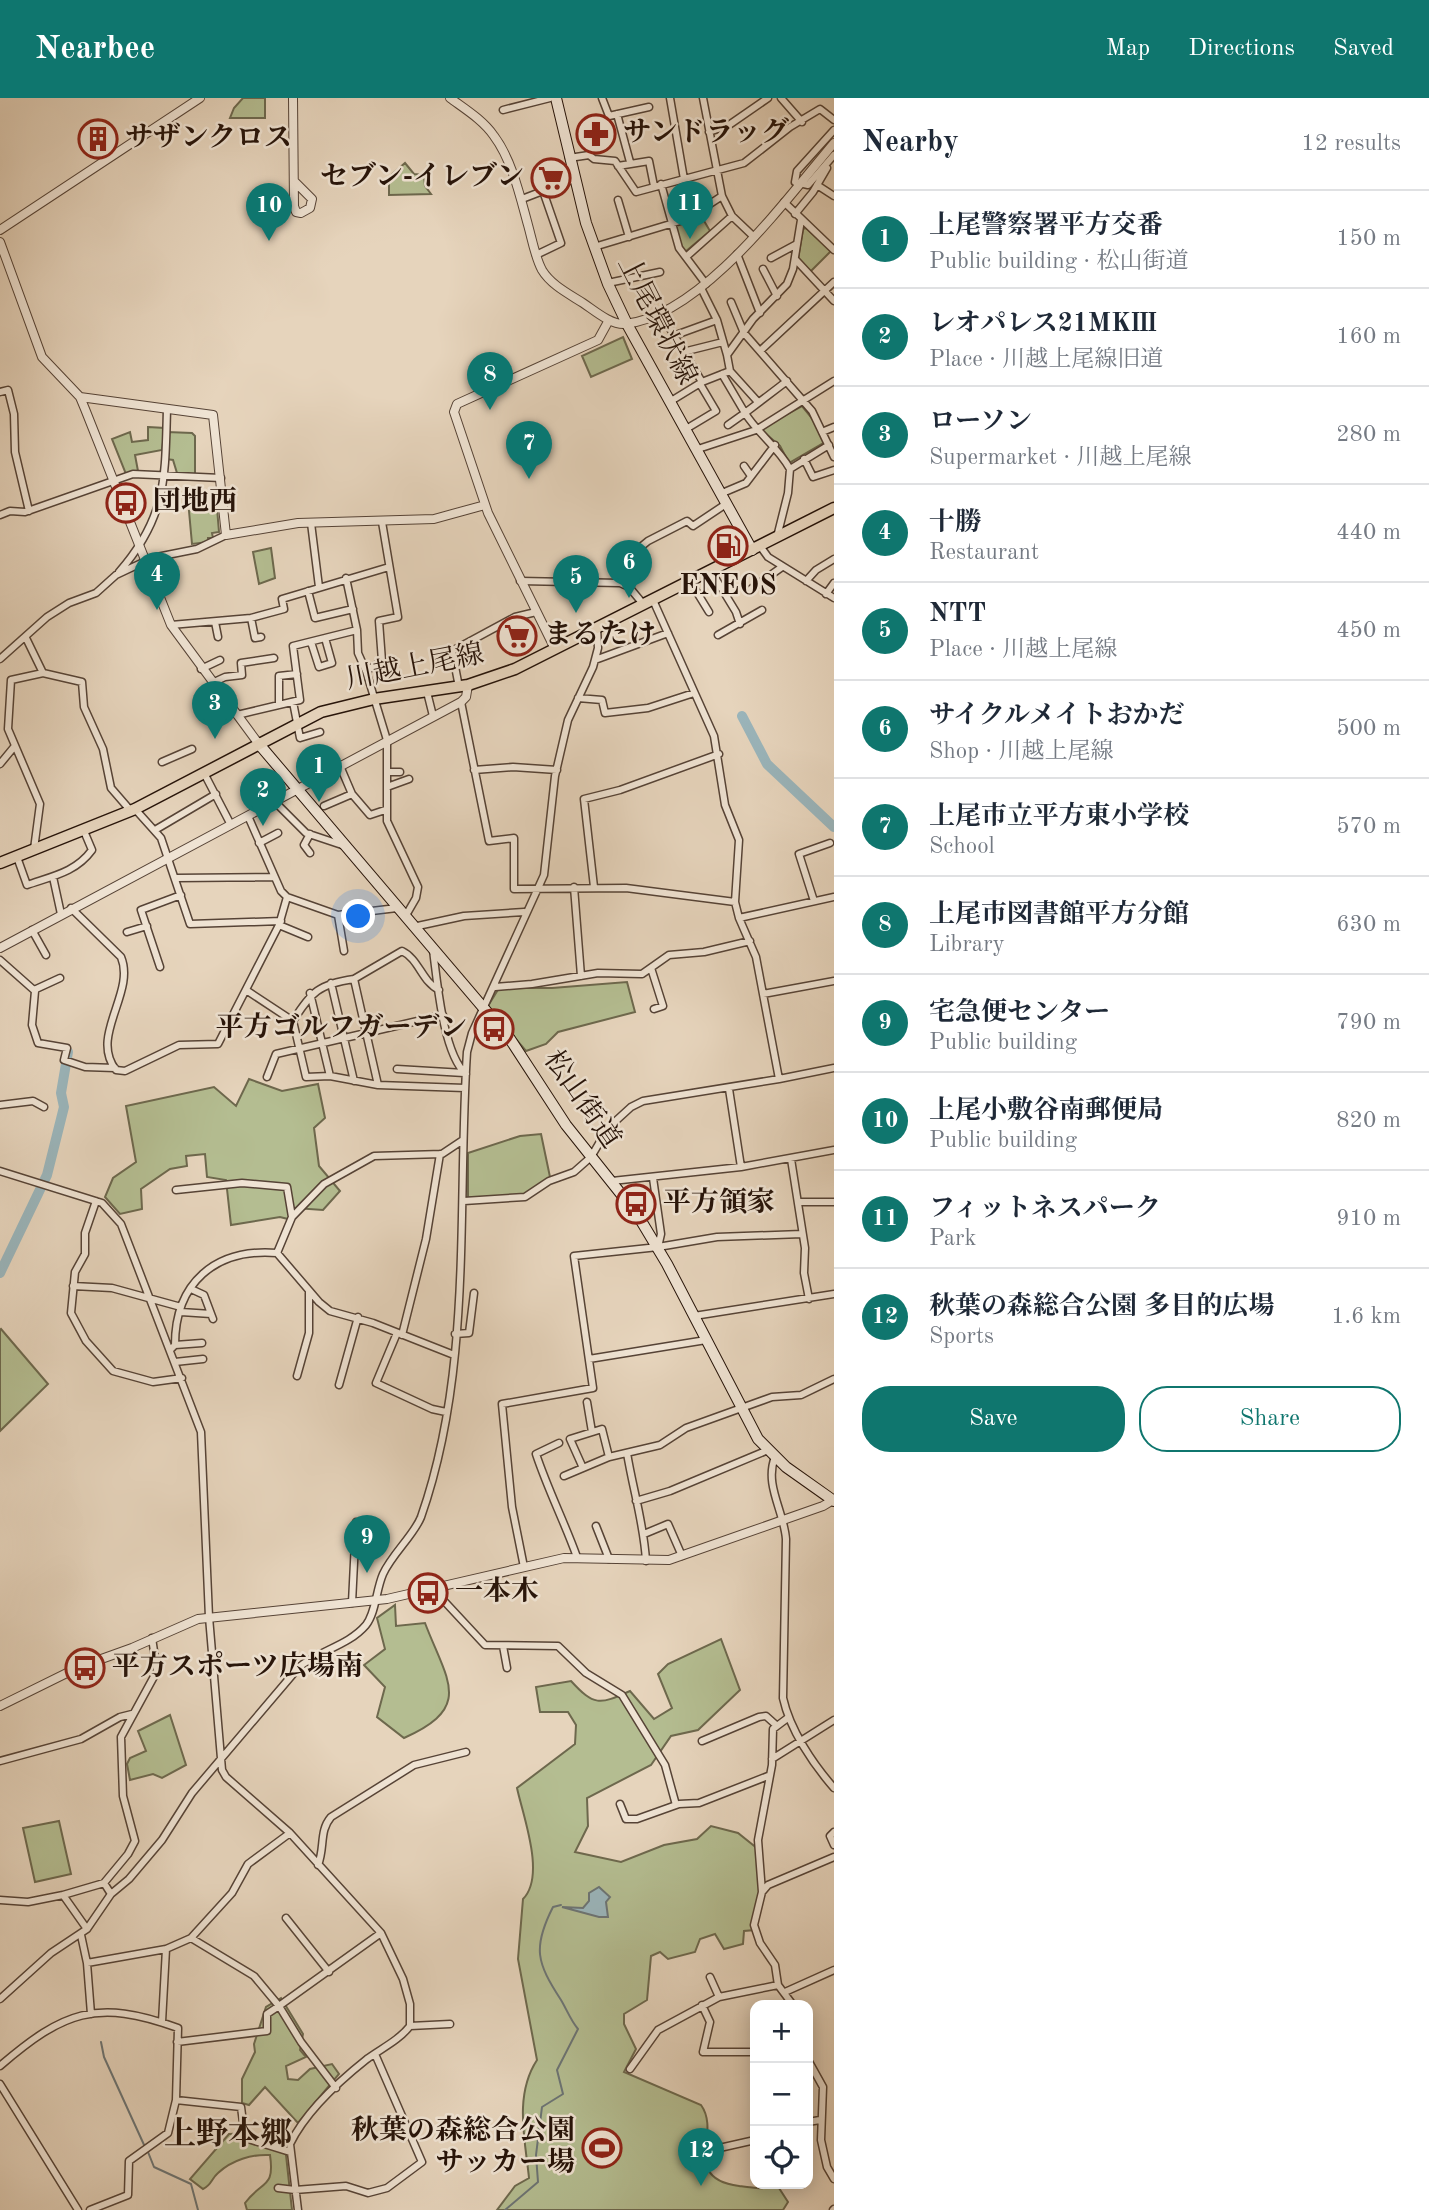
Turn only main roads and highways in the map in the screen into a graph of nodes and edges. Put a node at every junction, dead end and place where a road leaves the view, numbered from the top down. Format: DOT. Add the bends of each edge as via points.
graph roads {
  1 [pos="556,98"];
  2 [pos="834,508"];
  3 [pos="756,548"];
  4 [pos="258,743"];
  5 [pos="0,863"];
  6 [pos="832,1497"];
  1 -- 3 [label="main road, 上尾環状線" via="594,247 626,324 720,494"];
  2 -- 3 [label="main road, 川越上尾線"];
  3 -- 4 [label="main road, 川越上尾線" via="515,669 464,686 334,708"];
  4 -- 5 [label="main road, 川越上尾線" via="132,809"];
  4 -- 6 [label="main road, 松山街道" via="522,1054 566,1125 658,1247 740,1408 772,1454"];
}
